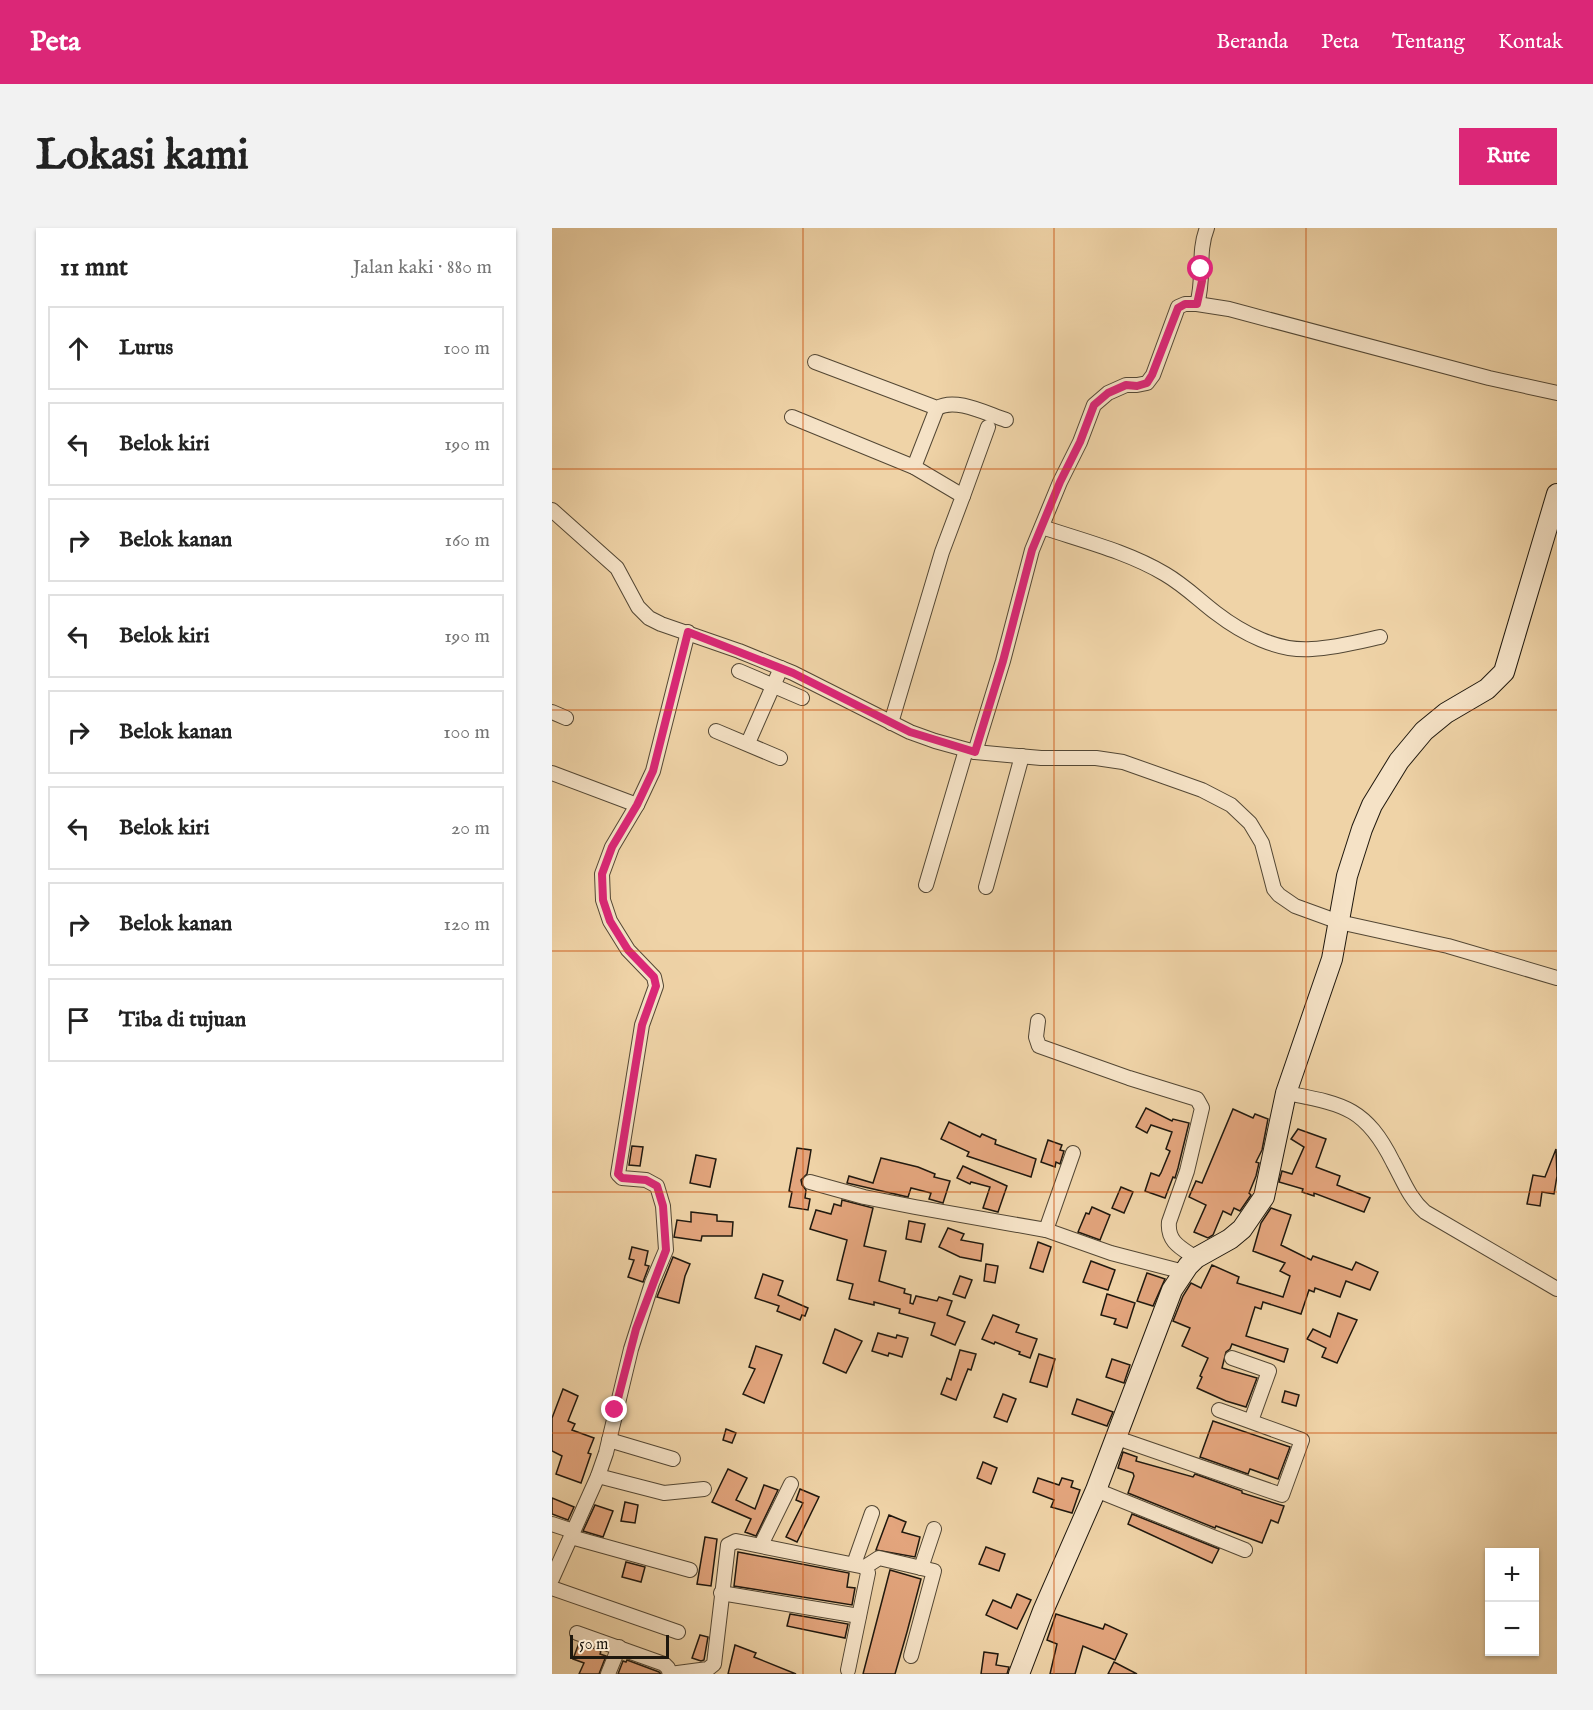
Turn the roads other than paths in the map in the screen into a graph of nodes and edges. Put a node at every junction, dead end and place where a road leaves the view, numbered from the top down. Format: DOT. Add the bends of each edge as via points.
graph roads {
  1 [pos="1207,228"];
  2 [pos="1197,304"];
  3 [pos="815,362"];
  4 [pos="1557,393"];
  5 [pos="937,408"];
  6 [pos="792,417"];
  7 [pos="1006,420"];
  8 [pos="988,427"];
  9 [pos="914,467"];
  10 [pos="1557,494"];
  11 [pos="963,496"];
  12 [pos="552,510"];
  13 [pos="1042,527"];
  14 [pos="1550,545"];
  15 [pos="688,632"];
  16 [pos="1380,637"];
  17 [pos="781,668"];
  18 [pos="739,672"];
  19 [pos="773,686"];
  20 [pos="802,698"];
  21 [pos="552,712"];
  22 [pos="566,718"];
  23 [pos="891,723"];
  24 [pos="716,731"];
  25 [pos="748,743"];
  26 [pos="970,751"];
  27 [pos="1022,756"];
  28 [pos="780,758"];
  29 [pos="552,773"];
  30 [pos="637,805"];
  31 [pos="926,885"];
  32 [pos="986,887"];
  33 [pos="1339,922"];
  34 [pos="1557,978"];
  35 [pos="1038,1021"];
  36 [pos="1286,1093"];
  37 [pos="1073,1153"];
  38 [pos="810,1182"];
  39 [pos="1046,1230"];
  40 [pos="1190,1265"];
  41 [pos="1557,1289"];
  42 [pos="1232,1358"];
  43 [pos="1219,1410"];
  44 [pos="1251,1421"];
  45 [pos="1117,1438"];
  46 [pos="609,1440"];
  47 [pos="673,1458"];
  48 [pos="598,1476"];
  49 [pos="791,1484"];
  50 [pos="704,1489"];
  51 [pos="1096,1490"];
  52 [pos="873,1513"];
  53 [pos="552,1524"];
  54 [pos="934,1529"];
  55 [pos="572,1534"];
  56 [pos="761,1545"];
  57 [pos="1245,1550"];
  58 [pos="860,1566"];
  59 [pos="921,1568"];
  60 [pos="690,1570"];
  61 [pos="552,1579"];
  62 [pos="552,1588"];
  63 [pos="721,1593"];
  64 [pos="859,1616"];
  65 [pos="678,1632"];
  66 [pos="577,1633"];
  67 [pos="619,1647"];
  68 [pos="911,1656"];
  69 [pos="848,1670"];
  70 [pos="608,1674"];
  71 [pos="670,1674"];
  72 [pos="1019,1674"];
  1 -- 2 [label="street" via="1201,244 1202,281"];
  2 -- 4 [label="street"];
  2 -- 13 [label="street" via="1178,308 1147,383 1126,385 1094,405"];
  3 -- 5 [label="street"];
  5 -- 7 [label="street" via="958,405"];
  5 -- 9 [label="street"];
  6 -- 9 [label="street"];
  8 -- 11 [label="street"];
  9 -- 11 [label="street"];
  10 -- 14 [label="street"];
  11 -- 23 [label="street" via="942,552"];
  12 -- 15 [label="street" via="621,571 634,600 649,618"];
  13 -- 16 [label="street" via="1152,566 1218,614 1263,640 1284,647 1311,650"];
  13 -- 26 [label="street" via="1032,550 1003,661"];
  14 -- 33 [label="street" via="1504,672 1487,689 1424,731 1372,805 1347,876"];
  15 -- 17 [label="street"];
  15 -- 30 [label="street" via="656,762"];
  17 -- 19 [label="street"];
  17 -- 23 [label="street"];
  18 -- 19 [label="street"];
  19 -- 20 [label="street"];
  19 -- 25 [label="street"];
  21 -- 22 [label="street"];
  23 -- 26 [label="street"];
  24 -- 25 [label="street"];
  25 -- 28 [label="street"];
  26 -- 27 [label="street"];
  26 -- 31 [label="street"];
  27 -- 32 [label="street"];
  27 -- 33 [label="street" via="1123,762 1202,790 1231,805 1256,831 1279,896"];
  29 -- 30 [label="street"];
  30 -- 46 [label="street" via="605,862 602,885 610,921 628,950 654,977 656,986 642,1025 618,1174 657,1186 663,1206 666,1250 630,1349"];
  33 -- 34 [label="street" via="1448,946"];
  33 -- 36 [label="street" via="1332,959"];
  35 -- 40 [label="street" via="1039,1046 1200,1102 1202,1108 1187,1171 1168,1229"];
  36 -- 40 [label="street" via="1267,1188 1259,1207 1236,1234"];
  36 -- 41 [label="street" via="1333,1102 1356,1114 1383,1144 1420,1208"];
  37 -- 39 [label="street"];
  38 -- 39 [label="street" via="915,1208"];
  39 -- 40 [label="street" via="1111,1253"];
  40 -- 45 [label="street" via="1169,1298"];
  42 -- 44 [label="street" via="1269,1371"];
  43 -- 44 [label="street"];
  44 -- 45 [label="street" via="1302,1440 1282,1495"];
  45 -- 51 [label="street"];
  46 -- 47 [label="street"];
  46 -- 48 [label="street"];
  48 -- 50 [label="street" via="664,1493"];
  48 -- 55 [label="street"];
  49 -- 56 [label="street"];
  51 -- 57 [label="street"];
  51 -- 72 [label="street" via="1042,1611"];
  52 -- 58 [label="street"];
  53 -- 55 [label="street"];
  54 -- 59 [label="street"];
  55 -- 60 [label="street"];
  55 -- 61 [label="street"];
  56 -- 58 [label="street"];
  56 -- 63 [label="street" via="736,1541 728,1545"];
  58 -- 59 [label="street" via="879,1558"];
  58 -- 64 [label="street" via="868,1574"];
  59 -- 68 [label="street" via="934,1571"];
  62 -- 65 [label="street"];
  63 -- 64 [label="street"];
  63 -- 71 [label="street" via="714,1664 708,1669"];
  64 -- 69 [label="street"];
  66 -- 67 [label="street"];
  67 -- 70 [label="street"];
  67 -- 71 [label="street" via="663,1664"];
}
